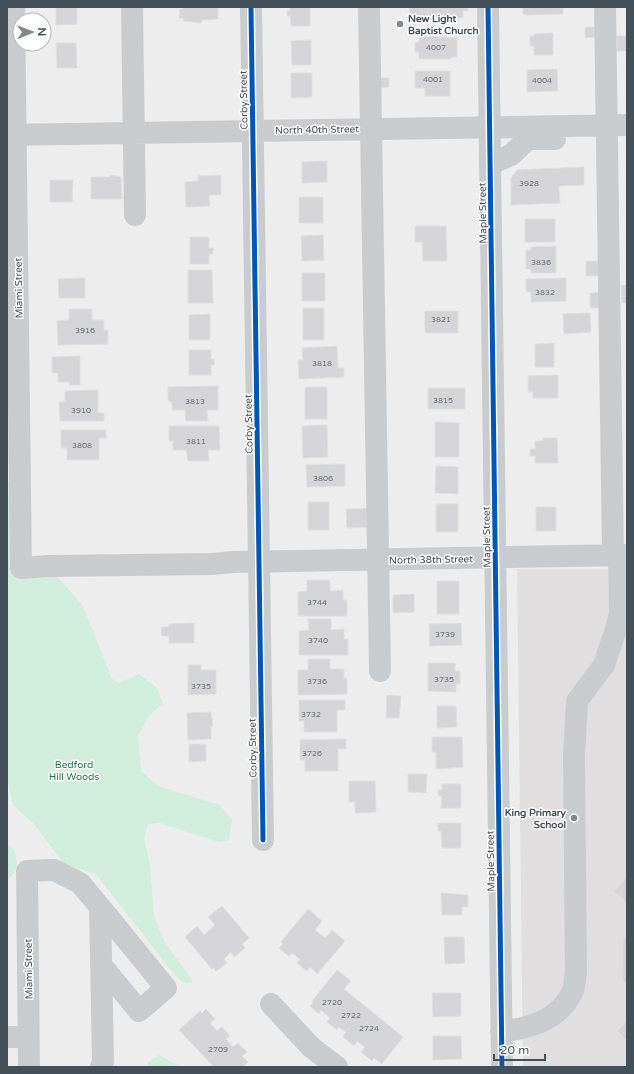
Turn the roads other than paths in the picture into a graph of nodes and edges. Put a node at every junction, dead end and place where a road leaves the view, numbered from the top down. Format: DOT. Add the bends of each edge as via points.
graph roads {
  1 [pos="14,7"];
  2 [pos="132,7"];
  3 [pos="251,7"];
  4 [pos="368,7"];
  5 [pos="488,7"];
  6 [pos="605,7"];
  7 [pos="490,126"];
  8 [pos="370,128"];
  9 [pos="252,130"];
  10 [pos="613,130"];
  11 [pos="132,132"];
  12 [pos="528,132"];
  13 [pos="11,135"];
  14 [pos="490,164"];
  15 [pos="135,215"];
  16 [pos="620,555"];
  17 [pos="496,557"];
  18 [pos="378,560"];
  19 [pos="259,562"];
  20 [pos="21,568"];
  21 [pos="380,671"];
  22 [pos="263,840"];
  23 [pos="100,907"];
  24 [pos="102,966"];
  25 [pos="271,1004"];
  26 [pos="501,1031"];
  27 [pos="18,1037"];
  28 [pos="28,1067"];
  29 [pos="101,1067"];
  30 [pos="337,1067"];
  31 [pos="502,1067"];
  1 -- 13 [label="street, Miami Street"];
  2 -- 11 [label="street"];
  3 -- 9 [label="street, Corby Street"];
  4 -- 8 [label="street"];
  5 -- 7 [label="street, Maple Street"];
  6 -- 10 [label="street"];
  7 -- 8 [label="street, North 40th Street"];
  7 -- 12 [label="street, North 40th Street"];
  7 -- 14 [label="street, Maple Street"];
  8 -- 9 [label="street, North 40th Street"];
  8 -- 18 [label="street"];
  9 -- 11 [label="street, North 40th Street"];
  9 -- 19 [label="street, Corby Street"];
  10 -- 12 [label="street, North 40th Street"];
  10 -- 16 [label="street"];
  11 -- 13 [label="street, North 40th Street"];
  11 -- 15 [label="street"];
  12 -- 14 [label="street" via="511,155"];
  13 -- 20 [label="street, Miami Street"];
  14 -- 17 [label="street, Maple Street"];
  16 -- 17 [label="street, North 38th Street"];
  16 -- 26 [label="street" via="620,614 615,632 604,665 578,701 574,756 576,972 572,990 559,1011 536,1025 521,1030"];
  17 -- 18 [label="street, North 38th Street"];
  17 -- 26 [label="street, Maple Street"];
  18 -- 19 [label="street, North 38th Street"];
  18 -- 21 [label="street"];
  19 -- 20 [label="street, North 38th Street"];
  19 -- 22 [label="street, Corby Street"];
  23 -- 24 [label="street"];
  23 -- 24 [label="street" via="166,988 139,1010"];
  23 -- 27 [label="street, Miami Street" via="80,883 54,870 27,871"];
  24 -- 29 [label="street"];
  25 -- 30 [label="street" via="311,1047"];
  26 -- 31 [label="street, Maple Street"];
  27 -- 28 [label="street, Miami Street"];
}
